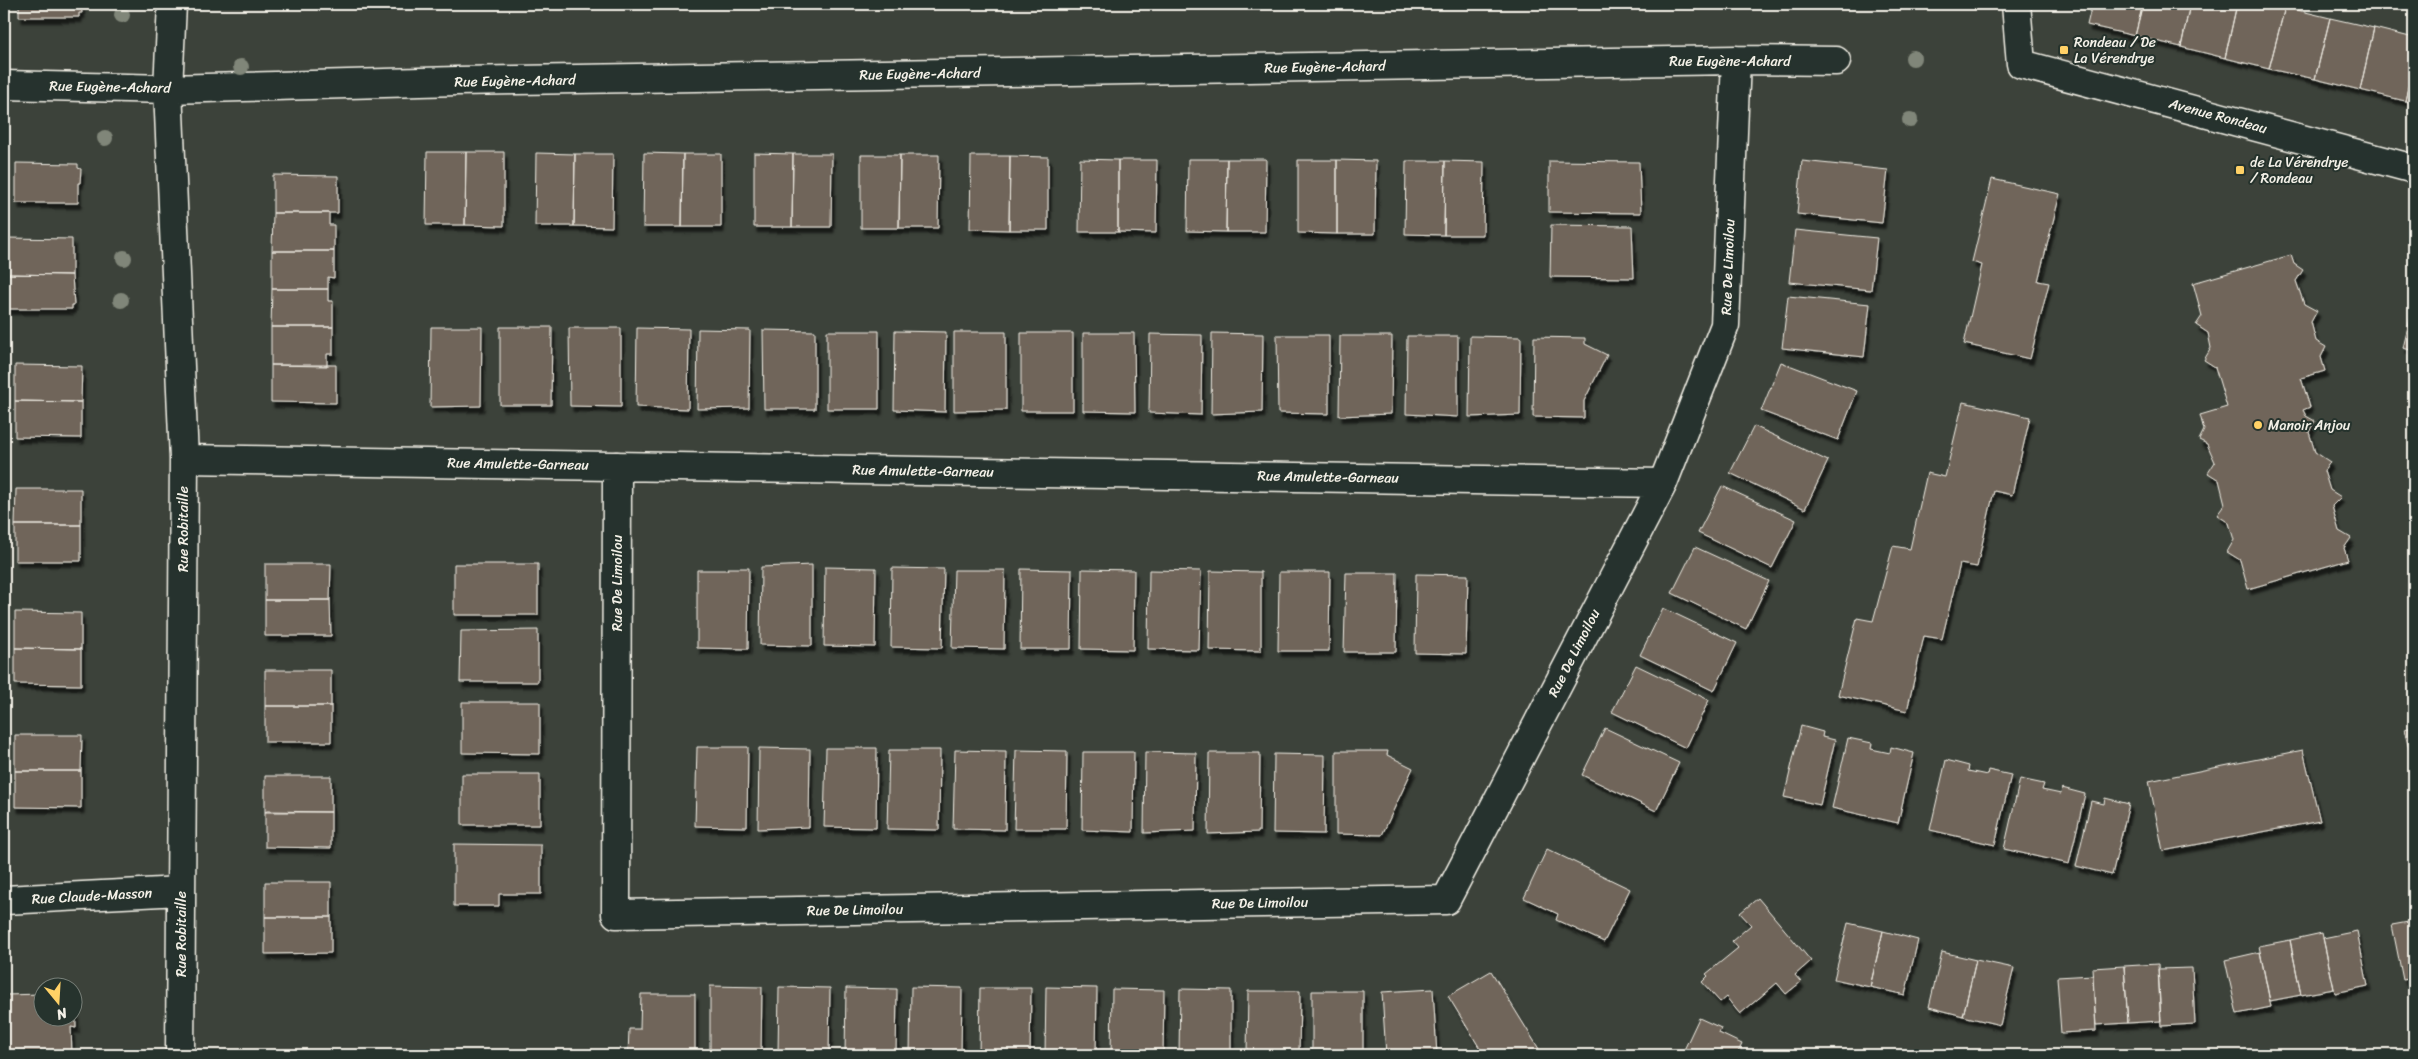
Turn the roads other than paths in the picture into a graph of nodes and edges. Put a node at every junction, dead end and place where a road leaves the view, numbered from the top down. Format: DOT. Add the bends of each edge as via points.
graph roads {
  1 [pos="172,4"];
  2 [pos="2016,4"];
  3 [pos="1736,60"];
  4 [pos="1836,61"];
  5 [pos="4,85"];
  6 [pos="168,88"];
  7 [pos="2414,169"];
  8 [pos="184,459"];
  9 [pos="617,466"];
  10 [pos="1663,483"];
  11 [pos="181,891"];
  12 [pos="4,900"];
  13 [pos="180,1055"];
  1 -- 6 [label="street, Rue Robitaille"];
  2 -- 7 [label="street, Avenue Rondeau" via="2021,64"];
  3 -- 4 [label="street, Rue Eugène-Achard"];
  3 -- 6 [label="street, Rue Eugène-Achard"];
  3 -- 10 [label="street, Rue De Limoilou" via="1725,325"];
  5 -- 6 [label="street, Rue Eugène-Achard"];
  6 -- 8 [label="street, Rue Robitaille"];
  8 -- 9 [label="street, Rue Amulette-Garneau"];
  8 -- 11 [label="street, Rue Robitaille"];
  9 -- 10 [label="street, Rue Amulette-Garneau"];
  9 -- 10 [label="street, Rue De Limoilou" via="616,914 1446,900"];
  11 -- 12 [label="street, Rue Claude-Masson"];
  11 -- 13 [label="street, Rue Robitaille"];
}
